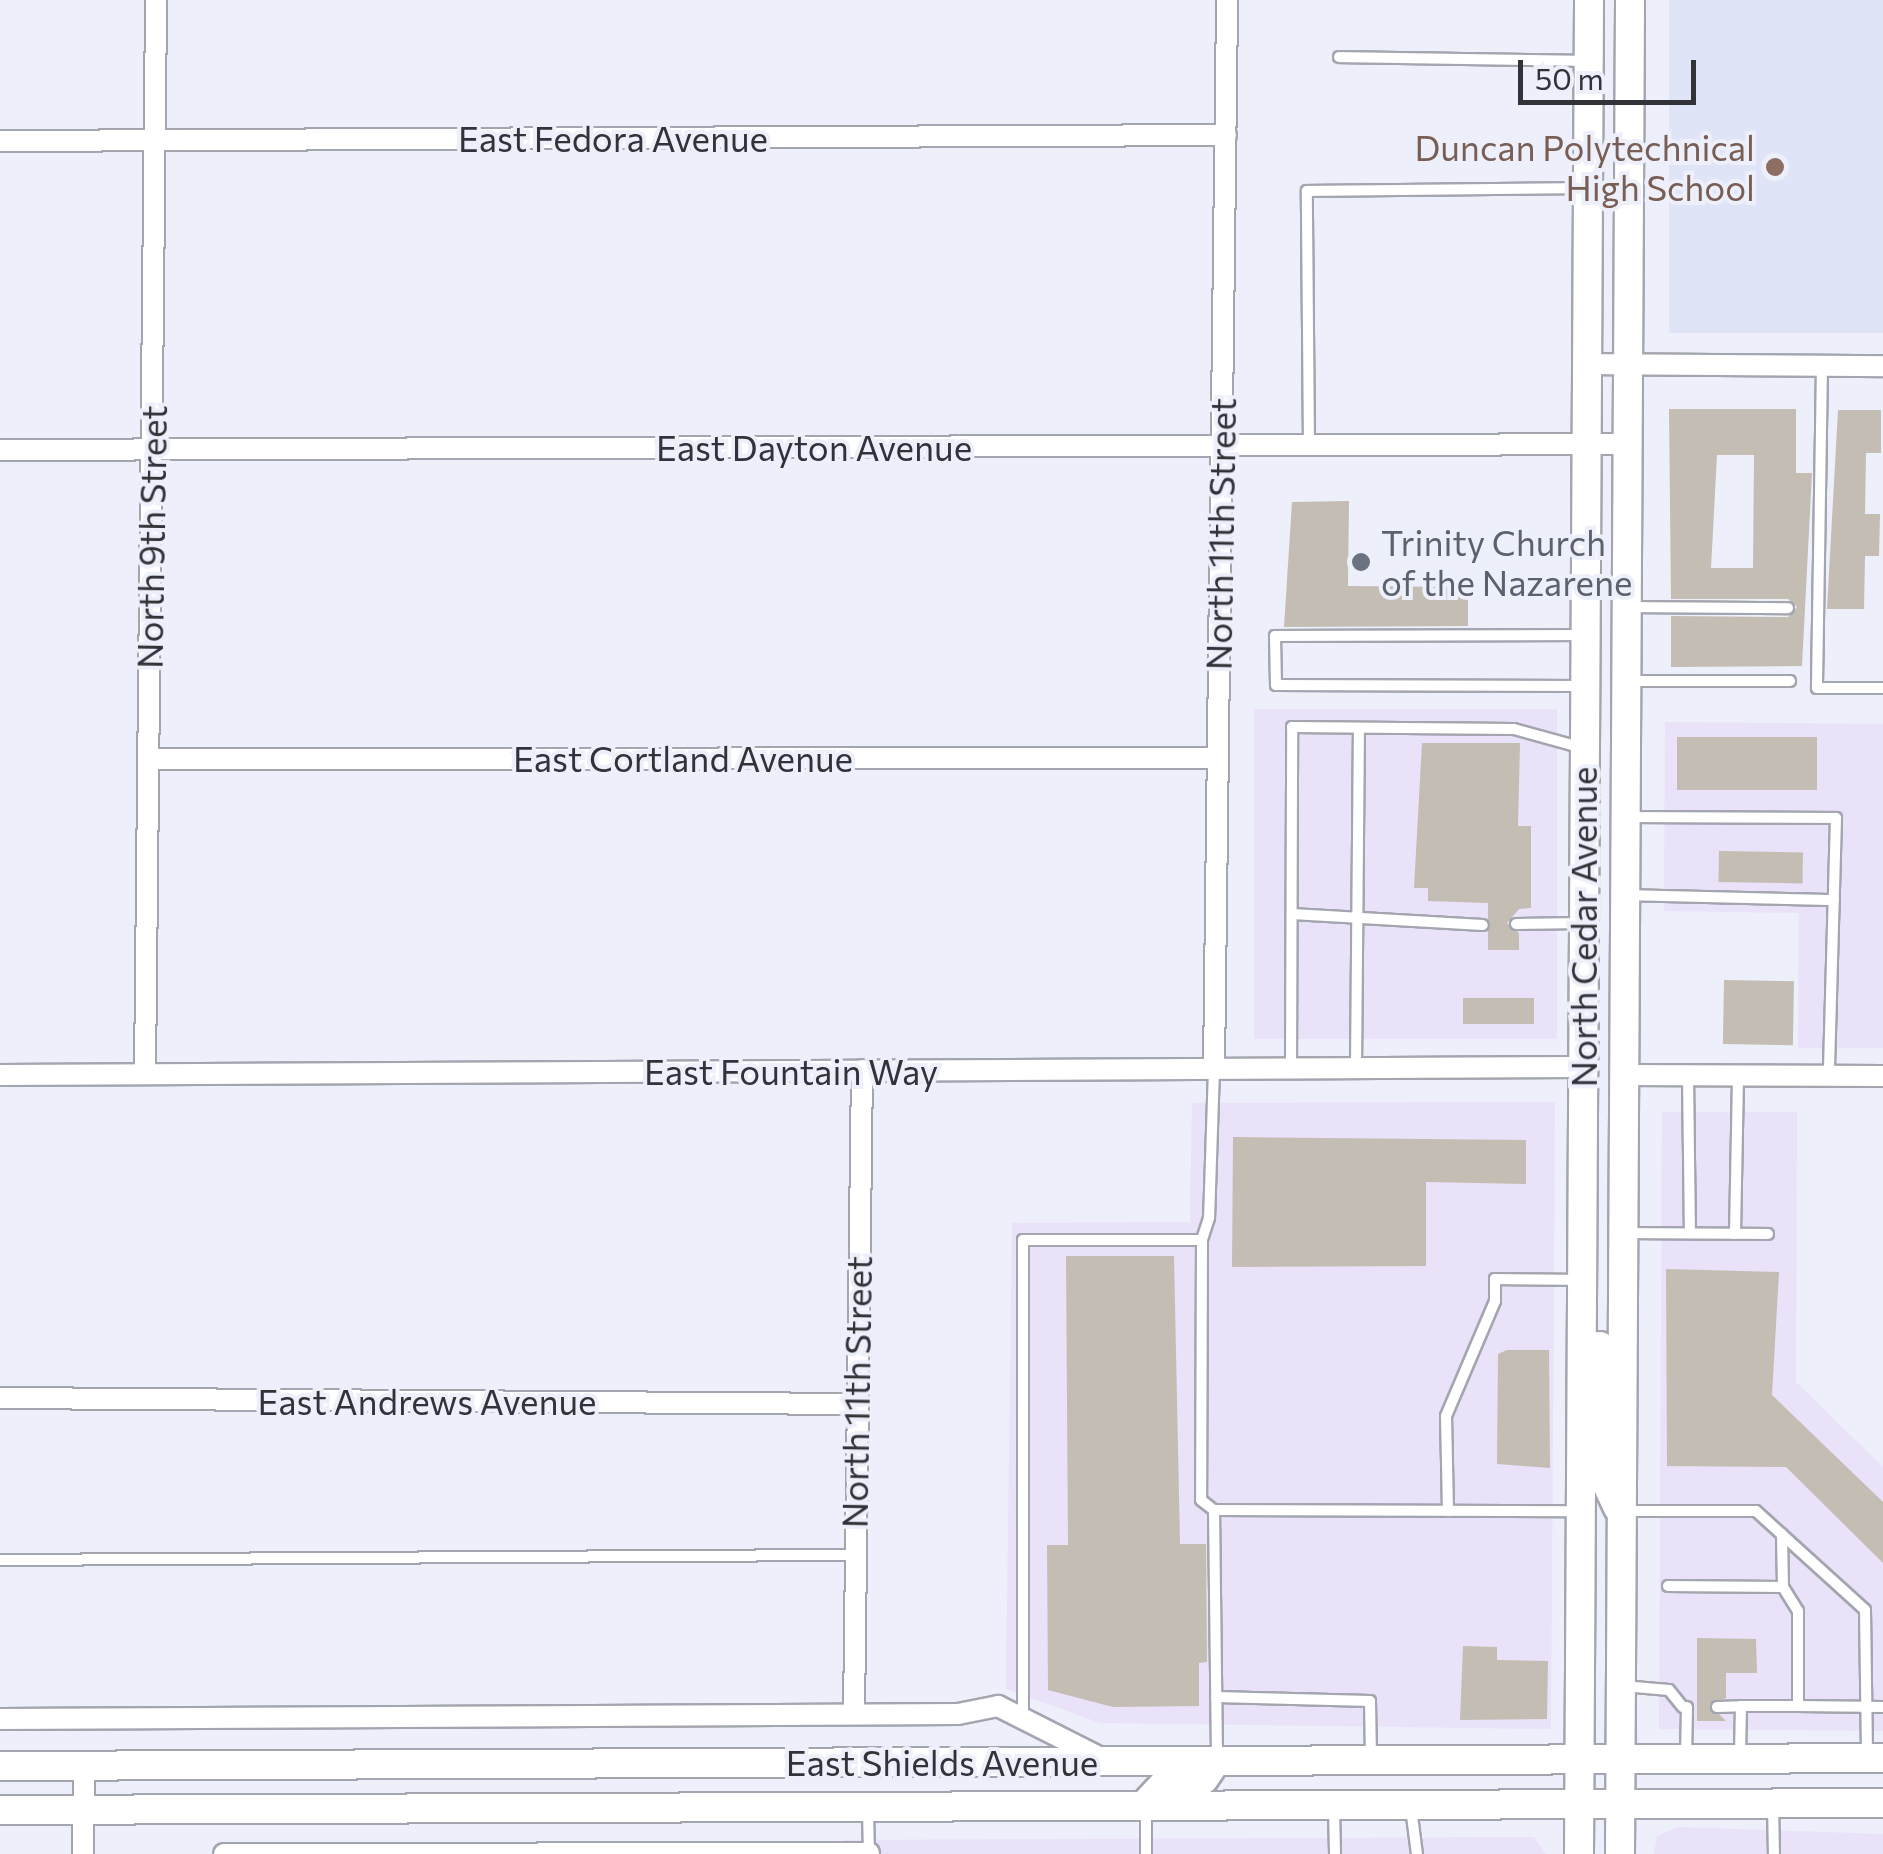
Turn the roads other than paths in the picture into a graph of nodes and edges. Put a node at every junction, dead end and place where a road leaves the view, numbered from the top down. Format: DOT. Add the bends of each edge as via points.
graph roads {
  1 [pos="156,0"];
  2 [pos="1227,0"];
  3 [pos="1588,0"];
  4 [pos="1630,0"];
  5 [pos="1339,57"];
  6 [pos="1588,61"];
  7 [pos="1226,135"];
  8 [pos="154,140"];
  9 [pos="0,141"];
  10 [pos="1587,188"];
  11 [pos="1586,364"];
  12 [pos="1628,364"];
  13 [pos="1822,365"];
  14 [pos="1883,366"];
  15 [pos="1586,444"];
  16 [pos="1628,444"];
  17 [pos="1222,445"];
  18 [pos="1309,445"];
  19 [pos="152,449"];
  20 [pos="0,450"];
  21 [pos="1627,607"];
  22 [pos="1788,608"];
  23 [pos="1584,635"];
  24 [pos="1627,681"];
  25 [pos="1790,681"];
  26 [pos="1584,686"];
  27 [pos="1883,688"];
  28 [pos="1359,728"];
  29 [pos="1584,748"];
  30 [pos="148,758"];
  31 [pos="1217,758"];
  32 [pos="1626,817"];
  33 [pos="1627,896"];
  34 [pos="1834,900"];
  35 [pos="1292,914"];
  36 [pos="1357,916"];
  37 [pos="1583,923"];
  38 [pos="1516,924"];
  39 [pos="1483,925"];
  40 [pos="1582,1067"];
  41 [pos="1291,1068"];
  42 [pos="1356,1068"];
  43 [pos="1214,1069"];
  44 [pos="862,1070"];
  45 [pos="145,1074"];
  46 [pos="0,1075"];
  47 [pos="1626,1076"];
  48 [pos="1688,1076"];
  49 [pos="1738,1076"];
  50 [pos="1828,1076"];
  51 [pos="1883,1076"];
  52 [pos="1624,1233"];
  53 [pos="1690,1233"];
  54 [pos="1735,1234"];
  55 [pos="1768,1234"];
  56 [pos="1202,1240"];
  57 [pos="1582,1280"];
  58 [pos="0,1398"];
  59 [pos="855,1404"];
  60 [pos="1214,1510"];
  61 [pos="1448,1511"];
  62 [pos="1582,1511"];
  63 [pos="1622,1511"];
  64 [pos="1782,1534"];
  65 [pos="854,1555"];
  66 [pos="0,1560"];
  67 [pos="1668,1586"];
  68 [pos="1782,1588"];
  69 [pos="1622,1686"];
  70 [pos="1216,1697"];
  71 [pos="1717,1706"];
  72 [pos="1740,1706"];
  73 [pos="1798,1706"];
  74 [pos="1867,1706"];
  75 [pos="1883,1707"];
  76 [pos="854,1714"];
  77 [pos="1022,1716"];
  78 [pos="0,1719"];
  79 [pos="1621,1755"];
  80 [pos="1581,1756"];
  81 [pos="1686,1756"];
  82 [pos="1740,1756"];
  83 [pos="1875,1758"];
  84 [pos="1371,1759"];
  85 [pos="1217,1760"];
  86 [pos="1022,1761"];
  87 [pos="1107,1761"];
  88 [pos="0,1766"];
  89 [pos="84,1766"];
  90 [pos="1334,1802"];
  91 [pos="1410,1802"];
  92 [pos="1580,1802"];
  93 [pos="1621,1802"];
  94 [pos="1772,1802"];
  95 [pos="1146,1803"];
  96 [pos="1883,1803"];
  97 [pos="702,1804"];
  98 [pos="868,1805"];
  99 [pos="0,1810"];
  100 [pos="84,1810"];
  101 [pos="389,1853"];
  102 [pos="691,1853"];
  103 [pos="84,1854"];
  104 [pos="224,1854"];
  105 [pos="869,1854"];
  106 [pos="1146,1854"];
  107 [pos="1335,1854"];
  108 [pos="1417,1854"];
  109 [pos="1579,1854"];
  110 [pos="1620,1854"];
  111 [pos="1774,1854"];
  1 -- 8 [label="street, North 9th Street"];
  2 -- 7 [label="street, North 11th Street"];
  3 -- 6 [label="main road, North Cedar Avenue"];
  4 -- 12 [label="main road, North Cedar Avenue"];
  5 -- 6 [label="lane"];
  6 -- 10 [label="main road, North Cedar Avenue"];
  7 -- 8 [label="street, East Fedora Avenue"];
  7 -- 17 [label="street, North 11th Street"];
  8 -- 9 [label="street, East Fedora Avenue"];
  8 -- 19 [label="street, North 9th Street"];
  10 -- 11 [label="main road, North Cedar Avenue"];
  10 -- 18 [label="lane" via="1307,191"];
  11 -- 12 [label="street"];
  11 -- 15 [label="main road, North Cedar Avenue"];
  12 -- 13 [label="street"];
  12 -- 16 [label="main road, North Cedar Avenue"];
  13 -- 14 [label="street"];
  13 -- 27 [label="lane" via="1818,688"];
  15 -- 16 [label="street, East Dayton Avenue"];
  15 -- 18 [label="street, East Dayton Avenue"];
  15 -- 23 [label="main road, North Cedar Avenue"];
  16 -- 21 [label="main road, North Cedar Avenue"];
  17 -- 18 [label="street, East Dayton Avenue"];
  17 -- 19 [label="street, East Dayton Avenue"];
  17 -- 31 [label="street, North 11th Street"];
  19 -- 20 [label="street, East Dayton Avenue"];
  19 -- 30 [label="street, North 9th Street"];
  21 -- 22 [label="lane"];
  21 -- 24 [label="main road, North Cedar Avenue"];
  23 -- 26 [label="main road, North Cedar Avenue"];
  23 -- 26 [label="lane" via="1275,636 1276,686"];
  24 -- 25 [label="lane"];
  24 -- 32 [label="main road, North Cedar Avenue"];
  26 -- 29 [label="main road, North Cedar Avenue"];
  28 -- 29 [label="lane" via="1514,729"];
  28 -- 35 [label="lane" via="1292,727"];
  28 -- 36 [label="lane"];
  29 -- 37 [label="main road, North Cedar Avenue"];
  30 -- 31 [label="street, East Cortland Avenue"];
  30 -- 45 [label="street, North 9th Street"];
  31 -- 43 [label="street, North 11th Street"];
  32 -- 33 [label="main road, North Cedar Avenue"];
  32 -- 34 [label="lane" via="1836,818"];
  33 -- 34 [label="lane"];
  33 -- 47 [label="main road, North Cedar Avenue"];
  34 -- 50 [label="lane"];
  35 -- 36 [label="lane"];
  35 -- 41 [label="lane"];
  36 -- 39 [label="lane"];
  36 -- 42 [label="lane"];
  37 -- 38 [label="lane"];
  37 -- 40 [label="main road, North Cedar Avenue"];
  37 -- 47 [label="main road" via="1600,943 1601,1052"];
  40 -- 42 [label="street, East Fountain Way"];
  40 -- 52 [label="main road" via="1607,1094 1606,1206"];
  40 -- 57 [label="main road, North Cedar Avenue"];
  41 -- 42 [label="street, East Fountain Way"];
  41 -- 43 [label="street, East Fountain Way"];
  43 -- 44 [label="street, East Fountain Way"];
  43 -- 56 [label="lane" via="1209,1218"];
  44 -- 45 [label="street, East Fountain Way"];
  44 -- 59 [label="street, North 11th Street"];
  45 -- 46 [label="street, East Fountain Way"];
  47 -- 48 [label="street"];
  47 -- 52 [label="main road, North Cedar Avenue"];
  48 -- 49 [label="street"];
  48 -- 53 [label="lane"];
  49 -- 50 [label="street"];
  49 -- 54 [label="lane"];
  50 -- 51 [label="street"];
  52 -- 53 [label="lane"];
  52 -- 63 [label="main road, North Cedar Avenue"];
  53 -- 54 [label="lane"];
  54 -- 55 [label="lane"];
  56 -- 60 [label="lane" via="1201,1500"];
  56 -- 77 [label="lane" via="1023,1240"];
  57 -- 61 [label="lane" via="1495,1279 1495,1301 1446,1416"];
  57 -- 62 [label="main road, North Cedar Avenue"];
  57 -- 63 [label="main road" via="1598,1303 1606,1492"];
  58 -- 59 [label="street, East Andrews Avenue"];
  59 -- 65 [label="street, North 11th Street"];
  60 -- 61 [label="lane"];
  60 -- 70 [label="lane"];
  61 -- 62 [label="lane"];
  62 -- 80 [label="main road, North Cedar Avenue"];
  63 -- 64 [label="lane" via="1756,1511"];
  63 -- 69 [label="main road, North Cedar Avenue"];
  64 -- 68 [label="lane"];
  64 -- 74 [label="lane" via="1866,1610"];
  65 -- 66 [label="lane"];
  65 -- 76 [label="street, North 11th Street"];
  67 -- 68 [label="lane"];
  68 -- 73 [label="lane" via="1798,1611"];
  69 -- 79 [label="main road, North Cedar Avenue"];
  69 -- 81 [label="lane" via="1669,1690 1686,1706"];
  70 -- 84 [label="lane" via="1370,1701"];
  70 -- 85 [label="lane"];
  71 -- 72 [label="lane"];
  72 -- 73 [label="lane"];
  72 -- 82 [label="lane"];
  73 -- 74 [label="lane"];
  74 -- 75 [label="lane"];
  74 -- 83 [label="lane"];
  76 -- 77 [label="street" via="998,1706"];
  76 -- 78 [label="street"];
  77 -- 87 [label="street"];
  79 -- 80 [label="main road, East Shields Avenue"];
  79 -- 81 [label="main road, East Shields Avenue"];
  79 -- 93 [label="main road, North Cedar Avenue"];
  80 -- 84 [label="main road, East Shields Avenue"];
  80 -- 92 [label="main road, North Cedar Avenue"];
  81 -- 82 [label="main road, East Shields Avenue"];
  82 -- 83 [label="main road, East Shields Avenue"];
  84 -- 85 [label="main road, East Shields Avenue"];
  85 -- 87 [label="main road, East Shields Avenue"];
  85 -- 95 [label="main road" via="1204,1778 1164,1784"];
  86 -- 87 [label="main road, East Shields Avenue"];
  86 -- 89 [label="main road, East Shields Avenue"];
  86 -- 97 [label="main road" via="910,1781 728,1782"];
  88 -- 89 [label="main road, East Shields Avenue"];
  89 -- 100 [label="street"];
  90 -- 91 [label="main road, East Shields Avenue"];
  90 -- 95 [label="main road, East Shields Avenue"];
  90 -- 107 [label="lane"];
  91 -- 92 [label="main road, East Shields Avenue"];
  91 -- 108 [label="lane"];
  92 -- 93 [label="main road, East Shields Avenue"];
  92 -- 109 [label="main road, North Cedar Avenue"];
  93 -- 94 [label="main road, East Shields Avenue"];
  93 -- 110 [label="main road, North Cedar Avenue"];
  94 -- 96 [label="main road, East Shields Avenue"];
  94 -- 111 [label="lane"];
  95 -- 98 [label="main road, East Shields Avenue"];
  95 -- 106 [label="lane"];
  97 -- 98 [label="main road, East Shields Avenue"];
  97 -- 100 [label="main road, East Shields Avenue"];
  98 -- 105 [label="lane"];
  99 -- 100 [label="main road, East Shields Avenue"];
  100 -- 103 [label="street"];
  101 -- 102 [label="street"];
  101 -- 104 [label="street"];
  102 -- 105 [label="street"];
}
